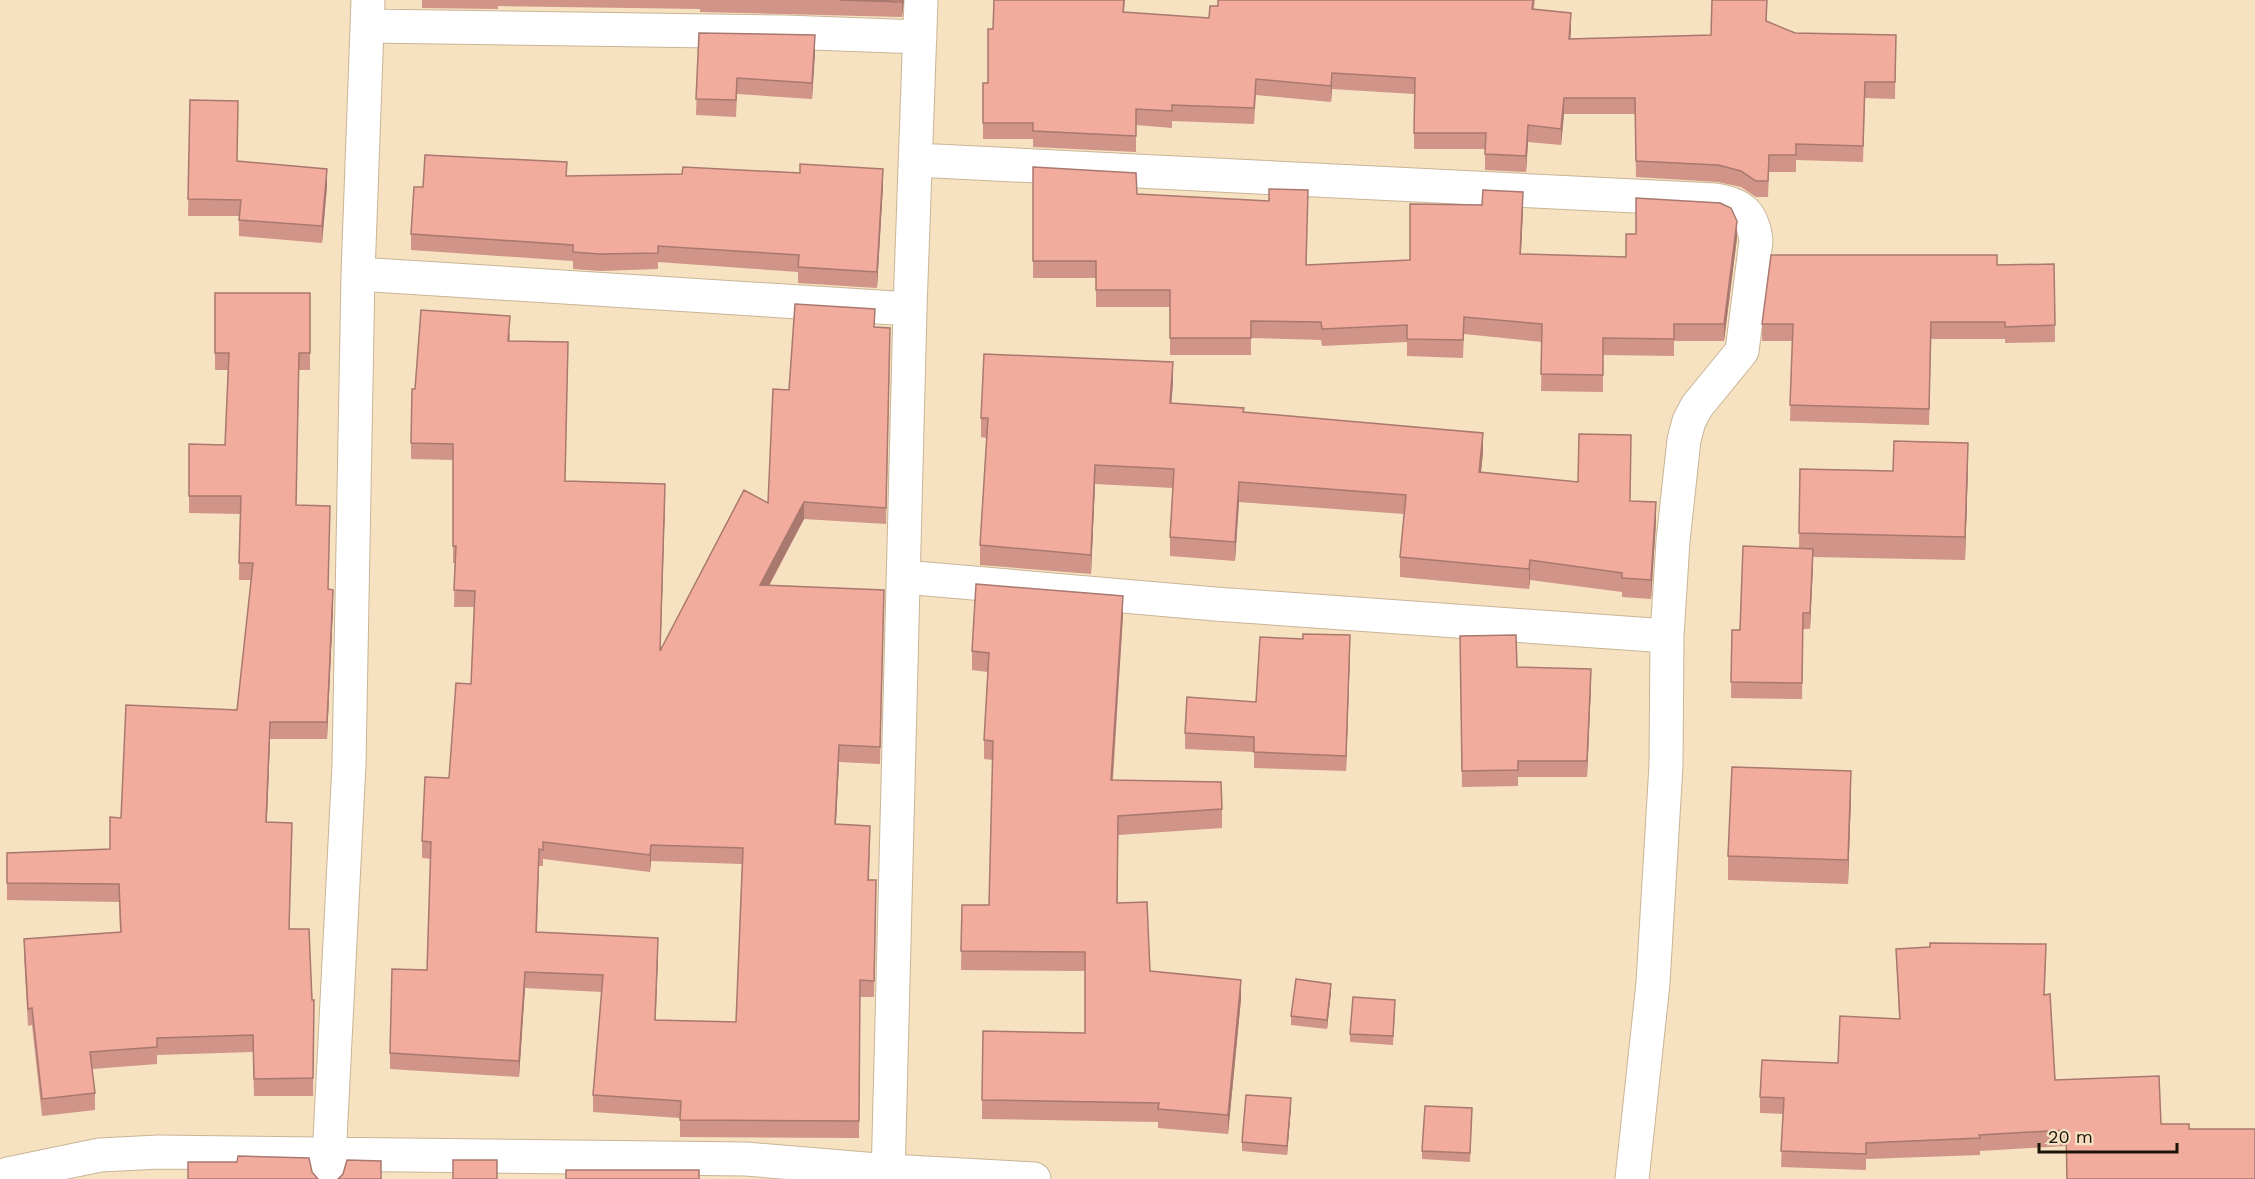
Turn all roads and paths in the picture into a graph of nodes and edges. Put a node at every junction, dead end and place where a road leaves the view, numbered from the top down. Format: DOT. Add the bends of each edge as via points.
graph roads {
  1 [pos="921,0"];
  2 [pos="368,13"];
  3 [pos="920,37"];
  4 [pos="916,160"];
  5 [pos="358,274"];
  6 [pos="910,309"];
  7 [pos="904,577"];
  8 [pos="1667,636"];
  9 [pos="6,1167"];
  10 [pos="328,1167"];
  11 [pos="745,1169"];
  12 [pos="889,1175"];
  13 [pos="1034,1179"];
  14 [pos="1632,1179"];
  1 -- 3 [label="street"];
  2 -- 3 [label="street"];
  2 -- 5 [label="street"];
  3 -- 4 [label="street"];
  4 -- 6 [label="street"];
  4 -- 8 [label="street" via="1715,200 1742,207 1754,225 1756,241 1742,351 1689,421 1673,541"];
  5 -- 6 [label="street"];
  5 -- 10 [label="street" via="349,764"];
  6 -- 7 [label="street"];
  7 -- 8 [label="street"];
  7 -- 12 [label="street"];
  8 -- 14 [label="street" via="1666,765 1654,960"];
  9 -- 10 [label="street" via="159,1152"];
  10 -- 11 [label="street"];
  11 -- 12 [label="street"];
  12 -- 13 [label="street"];
}
